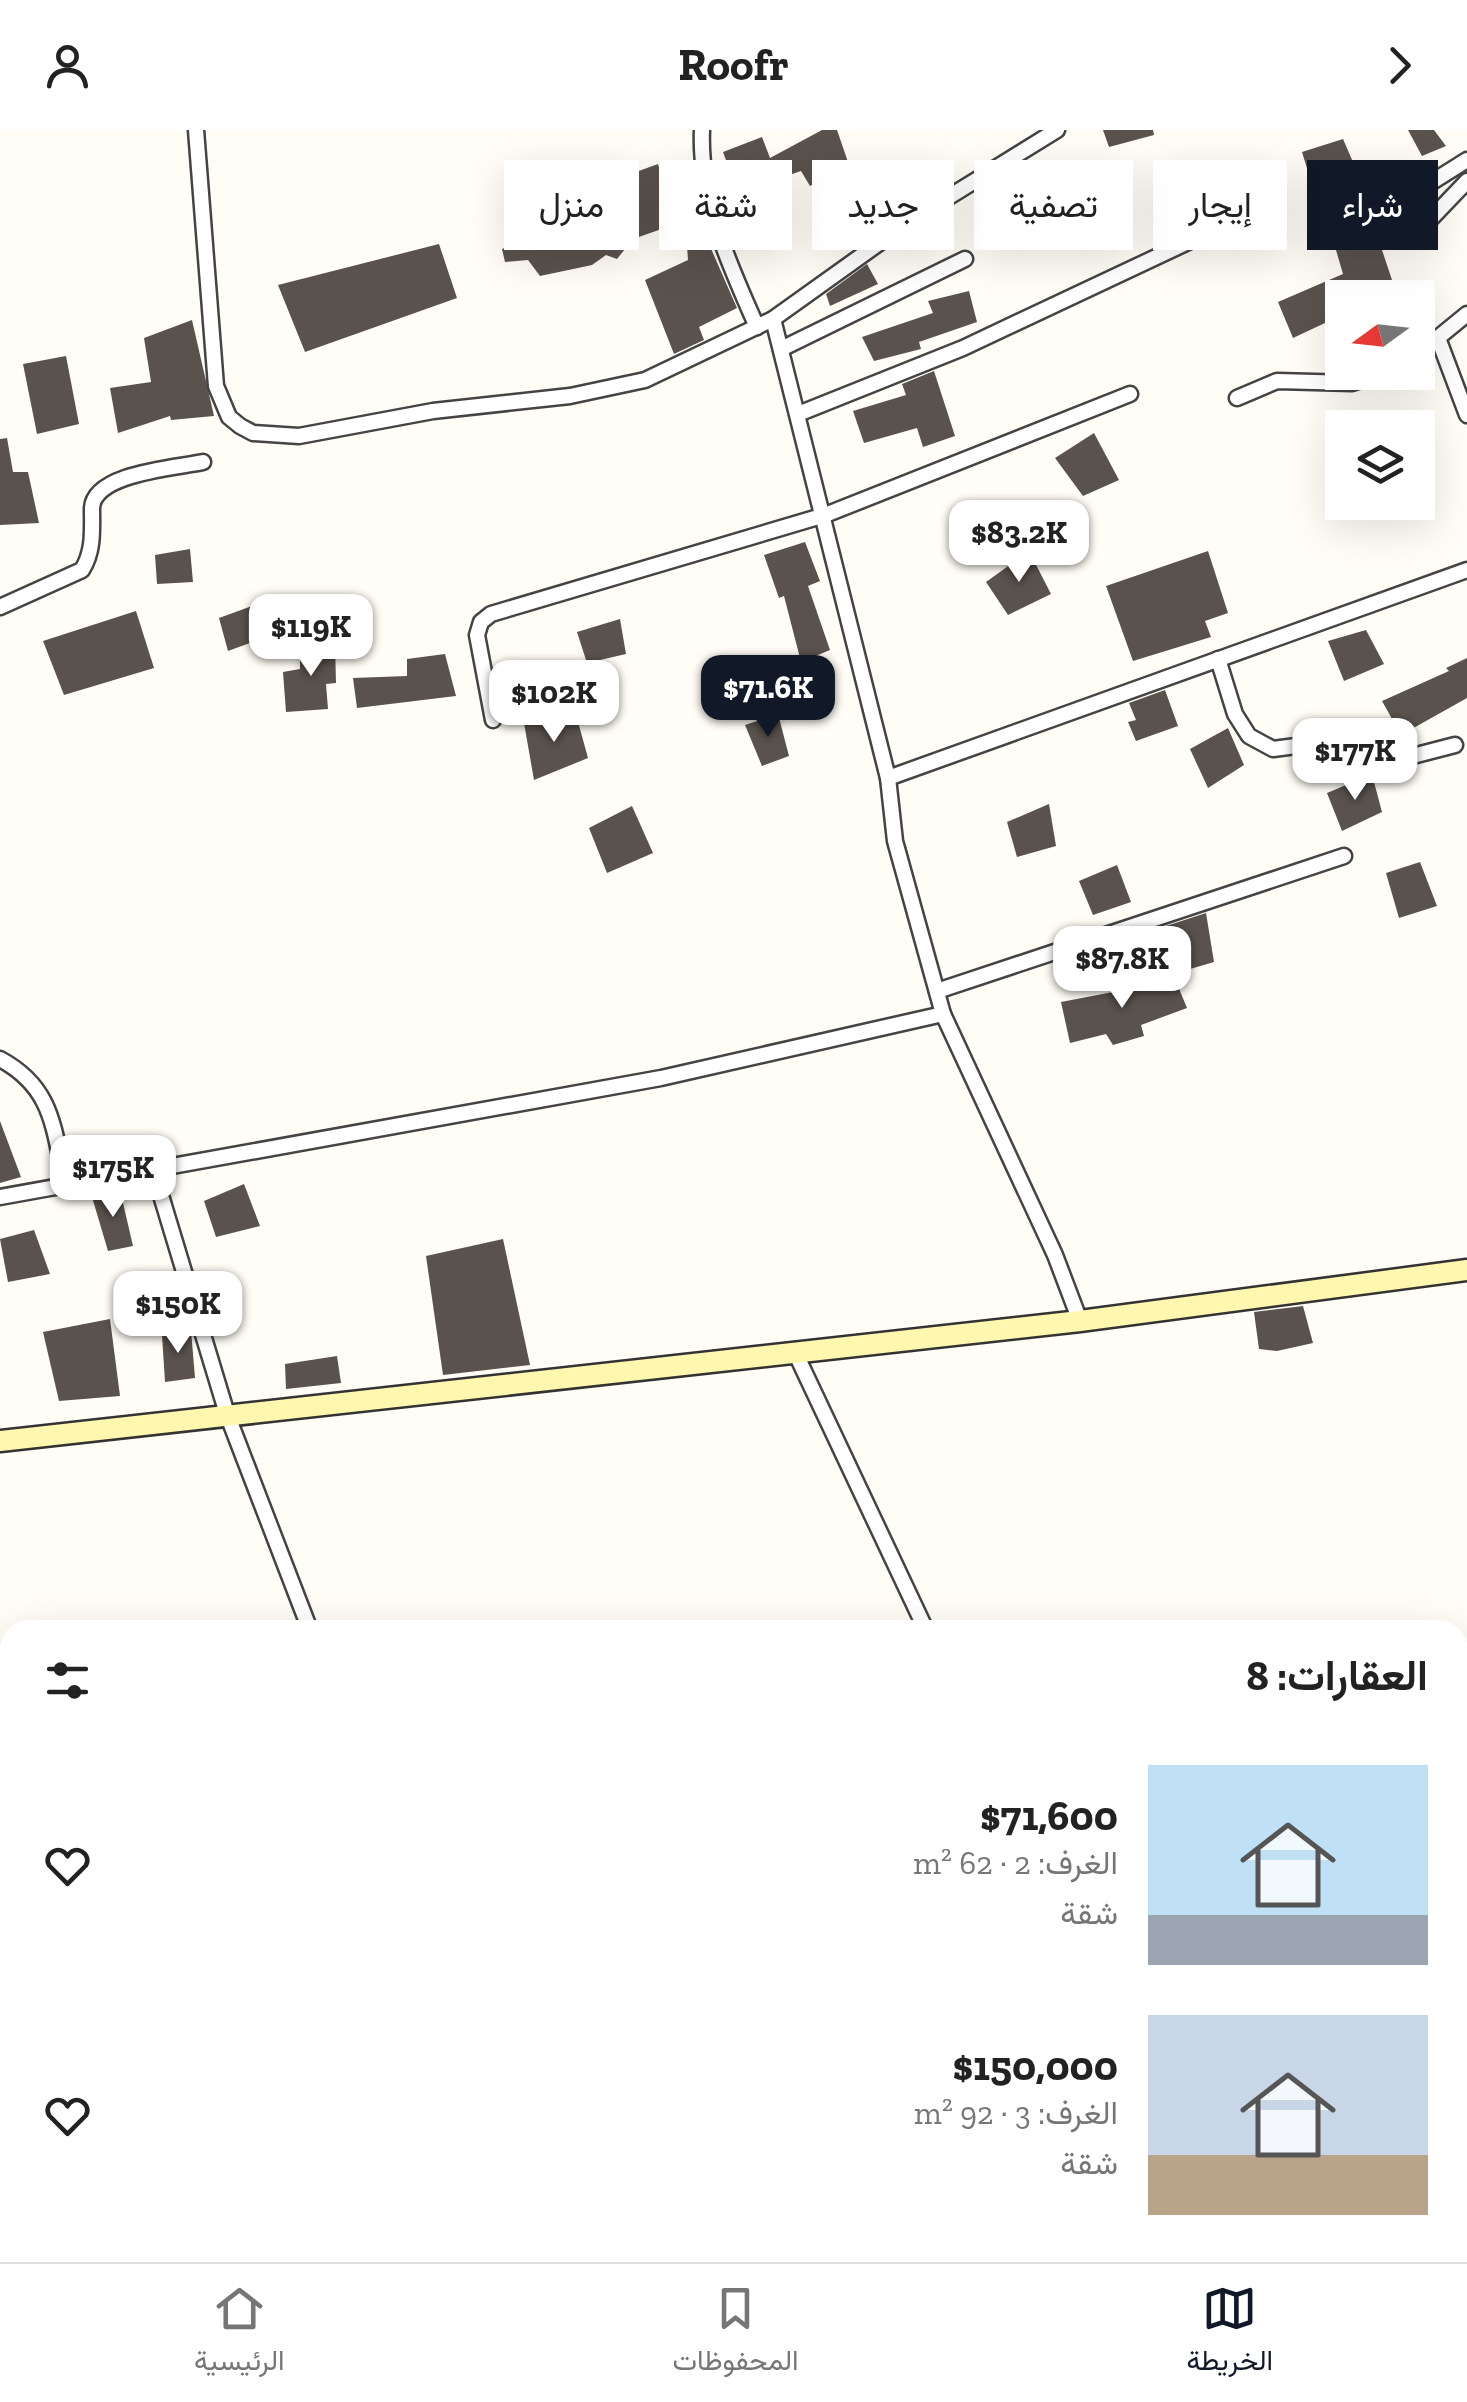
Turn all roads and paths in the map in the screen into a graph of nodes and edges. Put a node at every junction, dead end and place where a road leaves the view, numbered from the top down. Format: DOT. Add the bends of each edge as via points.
graph roads {
  1 [pos="196,130"];
  2 [pos="702,130"];
  3 [pos="1056,130"];
  4 [pos="1467,160"];
  5 [pos="1438,178"];
  6 [pos="1467,181"];
  7 [pos="1438,212"];
  8 [pos="1171,250"];
  9 [pos="966,259"];
  10 [pos="1467,314"];
  11 [pos="772,320"];
  12 [pos="757,327"];
  13 [pos="1438,338"];
  14 [pos="1435,340"];
  15 [pos="780,349"];
  16 [pos="1325,384"];
  17 [pos="1130,394"];
  18 [pos="1237,398"];
  19 [pos="798,414"];
  20 [pos="1467,416"];
  21 [pos="203,462"];
  22 [pos="825,516"];
  23 [pos="1467,570"];
  24 [pos="0,607"];
  25 [pos="1218,659"];
  26 [pos="493,720"];
  27 [pos="1455,745"];
  28 [pos="888,778"];
  29 [pos="1344,856"];
  30 [pos="937,991"];
  31 [pos="943,1014"];
  32 [pos="0,1059"];
  33 [pos="153,1169"];
  34 [pos="66,1184"];
  35 [pos="0,1197"];
  36 [pos="1467,1270"];
  37 [pos="1080,1320"];
  38 [pos="795,1352"];
  39 [pos="227,1414"];
  40 [pos="0,1441"];
  41 [pos="306,1620"];
  42 [pos="921,1620"];
  1 -- 12 [label="street" via="216,386 230,417 253,433 299,436 433,411 602,391 645,380"];
  2 -- 12 [label="street" via="700,165 712,210"];
  3 -- 11 [label="street" via="910,221"];
  4 -- 5 [label="street"];
  6 -- 7 [label="street"];
  8 -- 19 [label="street" via="963,348"];
  9 -- 15 [label="street"];
  10 -- 13 [label="street"];
  11 -- 12 [label="street"];
  11 -- 15 [label="street"];
  13 -- 14 [label="street"];
  13 -- 20 [label="street"];
  15 -- 19 [label="street"];
  16 -- 18 [label="street" via="1277,382"];
  17 -- 22 [label="street"];
  19 -- 22 [label="street"];
  21 -- 24 [label="street" via="114,480 101,489 92,501 92,542 82,570"];
  22 -- 26 [label="street" via="491,614 476,635"];
  22 -- 28 [label="street"];
  23 -- 25 [label="street"];
  25 -- 27 [label="street" via="1235,714 1249,736 1273,749 1319,743 1374,766"];
  25 -- 28 [label="street"];
  28 -- 30 [label="street" via="895,840"];
  29 -- 30 [label="street"];
  30 -- 31 [label="street"];
  31 -- 33 [label="street" via="642,1082"];
  31 -- 37 [label="street"];
  32 -- 34 [label="street" via="28,1074 40,1092"];
  33 -- 34 [label="street"];
  33 -- 39 [label="street"];
  34 -- 35 [label="street"];
  36 -- 37 [label="street"];
  37 -- 38 [label="street"];
  38 -- 39 [label="street"];
  38 -- 42 [label="street"];
  39 -- 40 [label="street"];
  39 -- 41 [label="street"];
}
